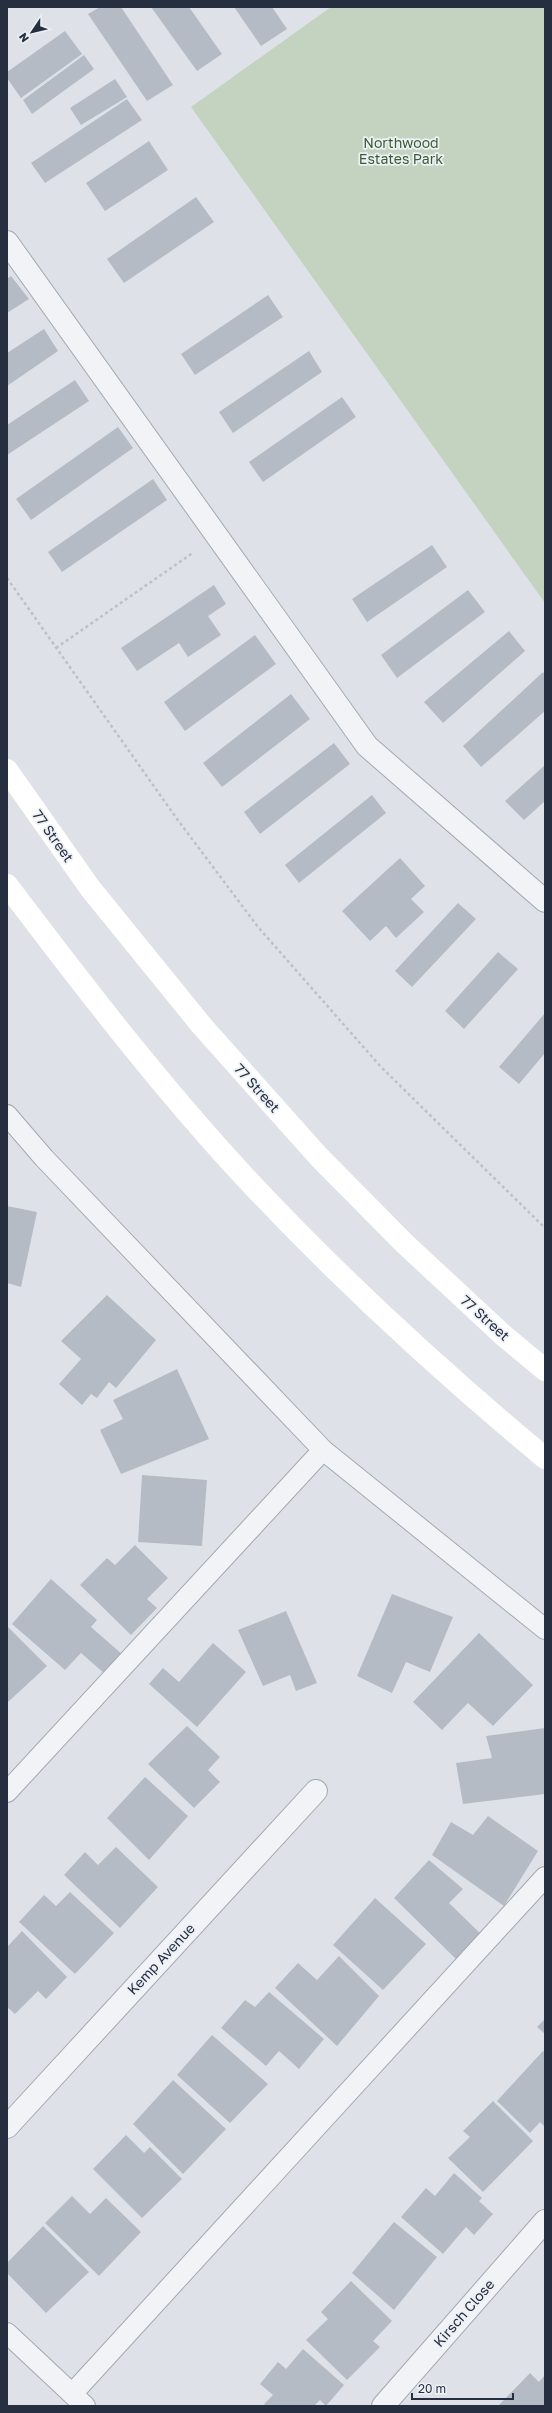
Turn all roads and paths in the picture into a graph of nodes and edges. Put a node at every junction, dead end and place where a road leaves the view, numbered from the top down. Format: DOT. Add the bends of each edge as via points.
graph roads {
  1 [pos="7,242"];
  2 [pos="217,536"];
  3 [pos="7,578"];
  4 [pos="56,648"];
  5 [pos="7,770"];
  6 [pos="7,885"];
  7 [pos="545,901"];
  8 [pos="8,1118"];
  9 [pos="545,1228"];
  10 [pos="545,1370"];
  11 [pos="323,1450"];
  12 [pos="545,1458"];
  13 [pos="545,1629"];
  14 [pos="316,1791"];
  15 [pos="7,1792"];
  16 [pos="545,1877"];
  17 [pos="7,2128"];
  18 [pos="545,2221"];
  19 [pos="7,2333"];
  20 [pos="78,2400"];
  21 [pos="384,2406"];
  1 -- 2 [label="street"];
  2 -- 4 [label="path"];
  2 -- 7 [label="street" via="367,746"];
  3 -- 4 [label="path"];
  4 -- 9 [label="path" via="177,819 258,927 381,1067"];
  5 -- 10 [label="main road, 77 Street" via="90,888 202,1026 319,1157 404,1243 503,1335"];
  6 -- 12 [label="main road" via="110,1020 242,1173 362,1295"];
  8 -- 11 [label="lane"];
  11 -- 13 [label="lane"];
  11 -- 15 [label="lane"];
  14 -- 17 [label="street, Kemp Avenue"];
  16 -- 20 [label="lane"];
  18 -- 21 [label="street, Kirsch Close"];
  19 -- 20 [label="lane"];
}
